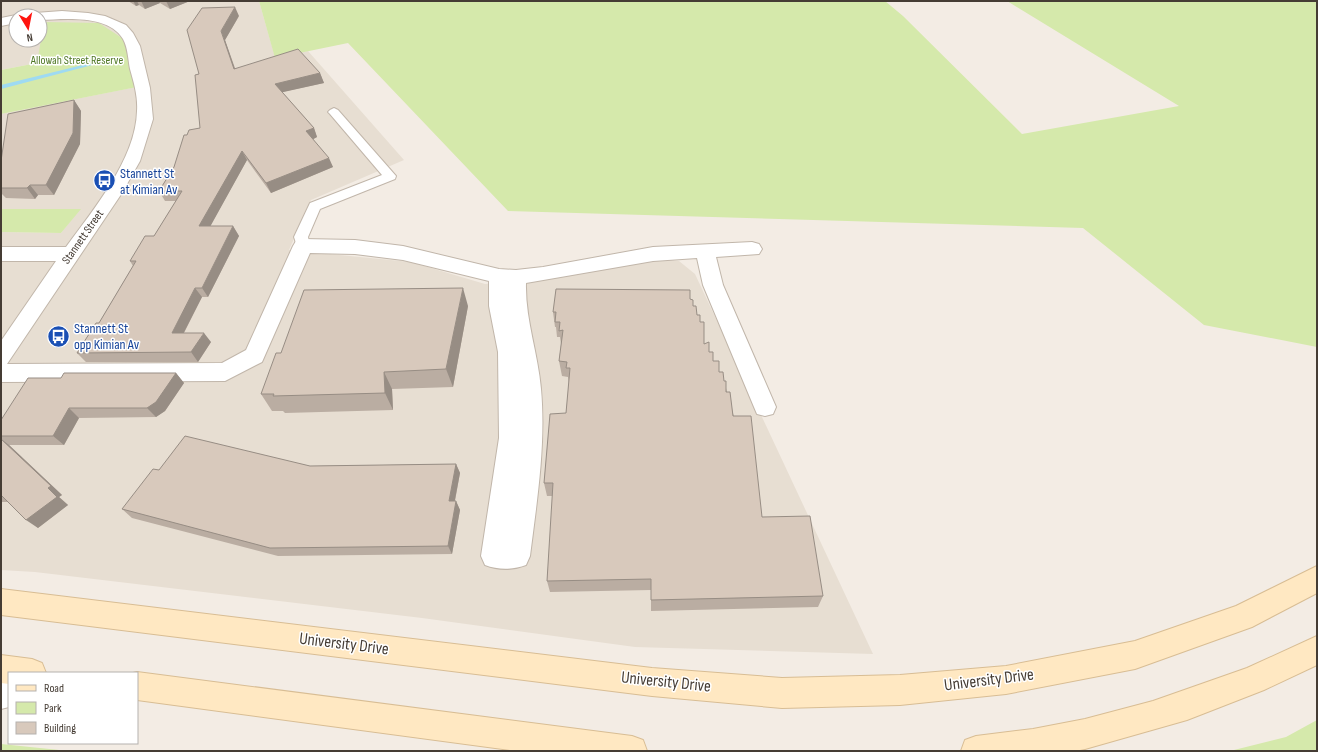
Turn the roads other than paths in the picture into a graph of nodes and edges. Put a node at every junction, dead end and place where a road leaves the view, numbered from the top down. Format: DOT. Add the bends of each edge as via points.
graph roads {
  1 [pos="48,16"];
  2 [pos="334,112"];
  3 [pos="303,246"];
  4 [pos="752,249"];
  5 [pos="705,250"];
  6 [pos="1,254"];
  7 [pos="70,254"];
  8 [pos="508,276"];
  9 [pos="1,358"];
  10 [pos="1,373"];
  11 [pos="765,407"];
  12 [pos="1317,579"];
  13 [pos="1,602"];
  14 [pos="1317,650"];
  15 [pos="1,669"];
  16 [pos="24,672"];
  17 [pos="138,686"];
  18 [pos="632,751"];
  19 [pos="976,751"];
  1 -- 7 [label="street, Stannett Street" via="93,18 106,21 125,32 132,43 146,108 144,127 117,188"];
  2 -- 3 [label="lane" via="390,176 315,206 301,237"];
  3 -- 8 [label="street" via="355,247 403,253"];
  3 -- 10 [label="street" via="254,356 226,372"];
  4 -- 5 [label="street"];
  5 -- 8 [label="street" via="653,254 543,274"];
  5 -- 11 [label="street" via="713,285"];
  6 -- 7 [label="street"];
  7 -- 9 [label="street, Stannett Street"];
  8 -- 8 [label="street" via="525,350 530,389 530,437 517,556 494,556 511,438 509,352 499,306"];
  12 -- 13 [label="main road, University Drive" via="1242,617 1135,655 1006,680 900,690 782,693 644,681"];
  14 -- 19 [label="main road" via="1283,668 1172,711 1051,741"];
  15 -- 16 [label="main road"];
  17 -- 18 [label="main road"];
}
